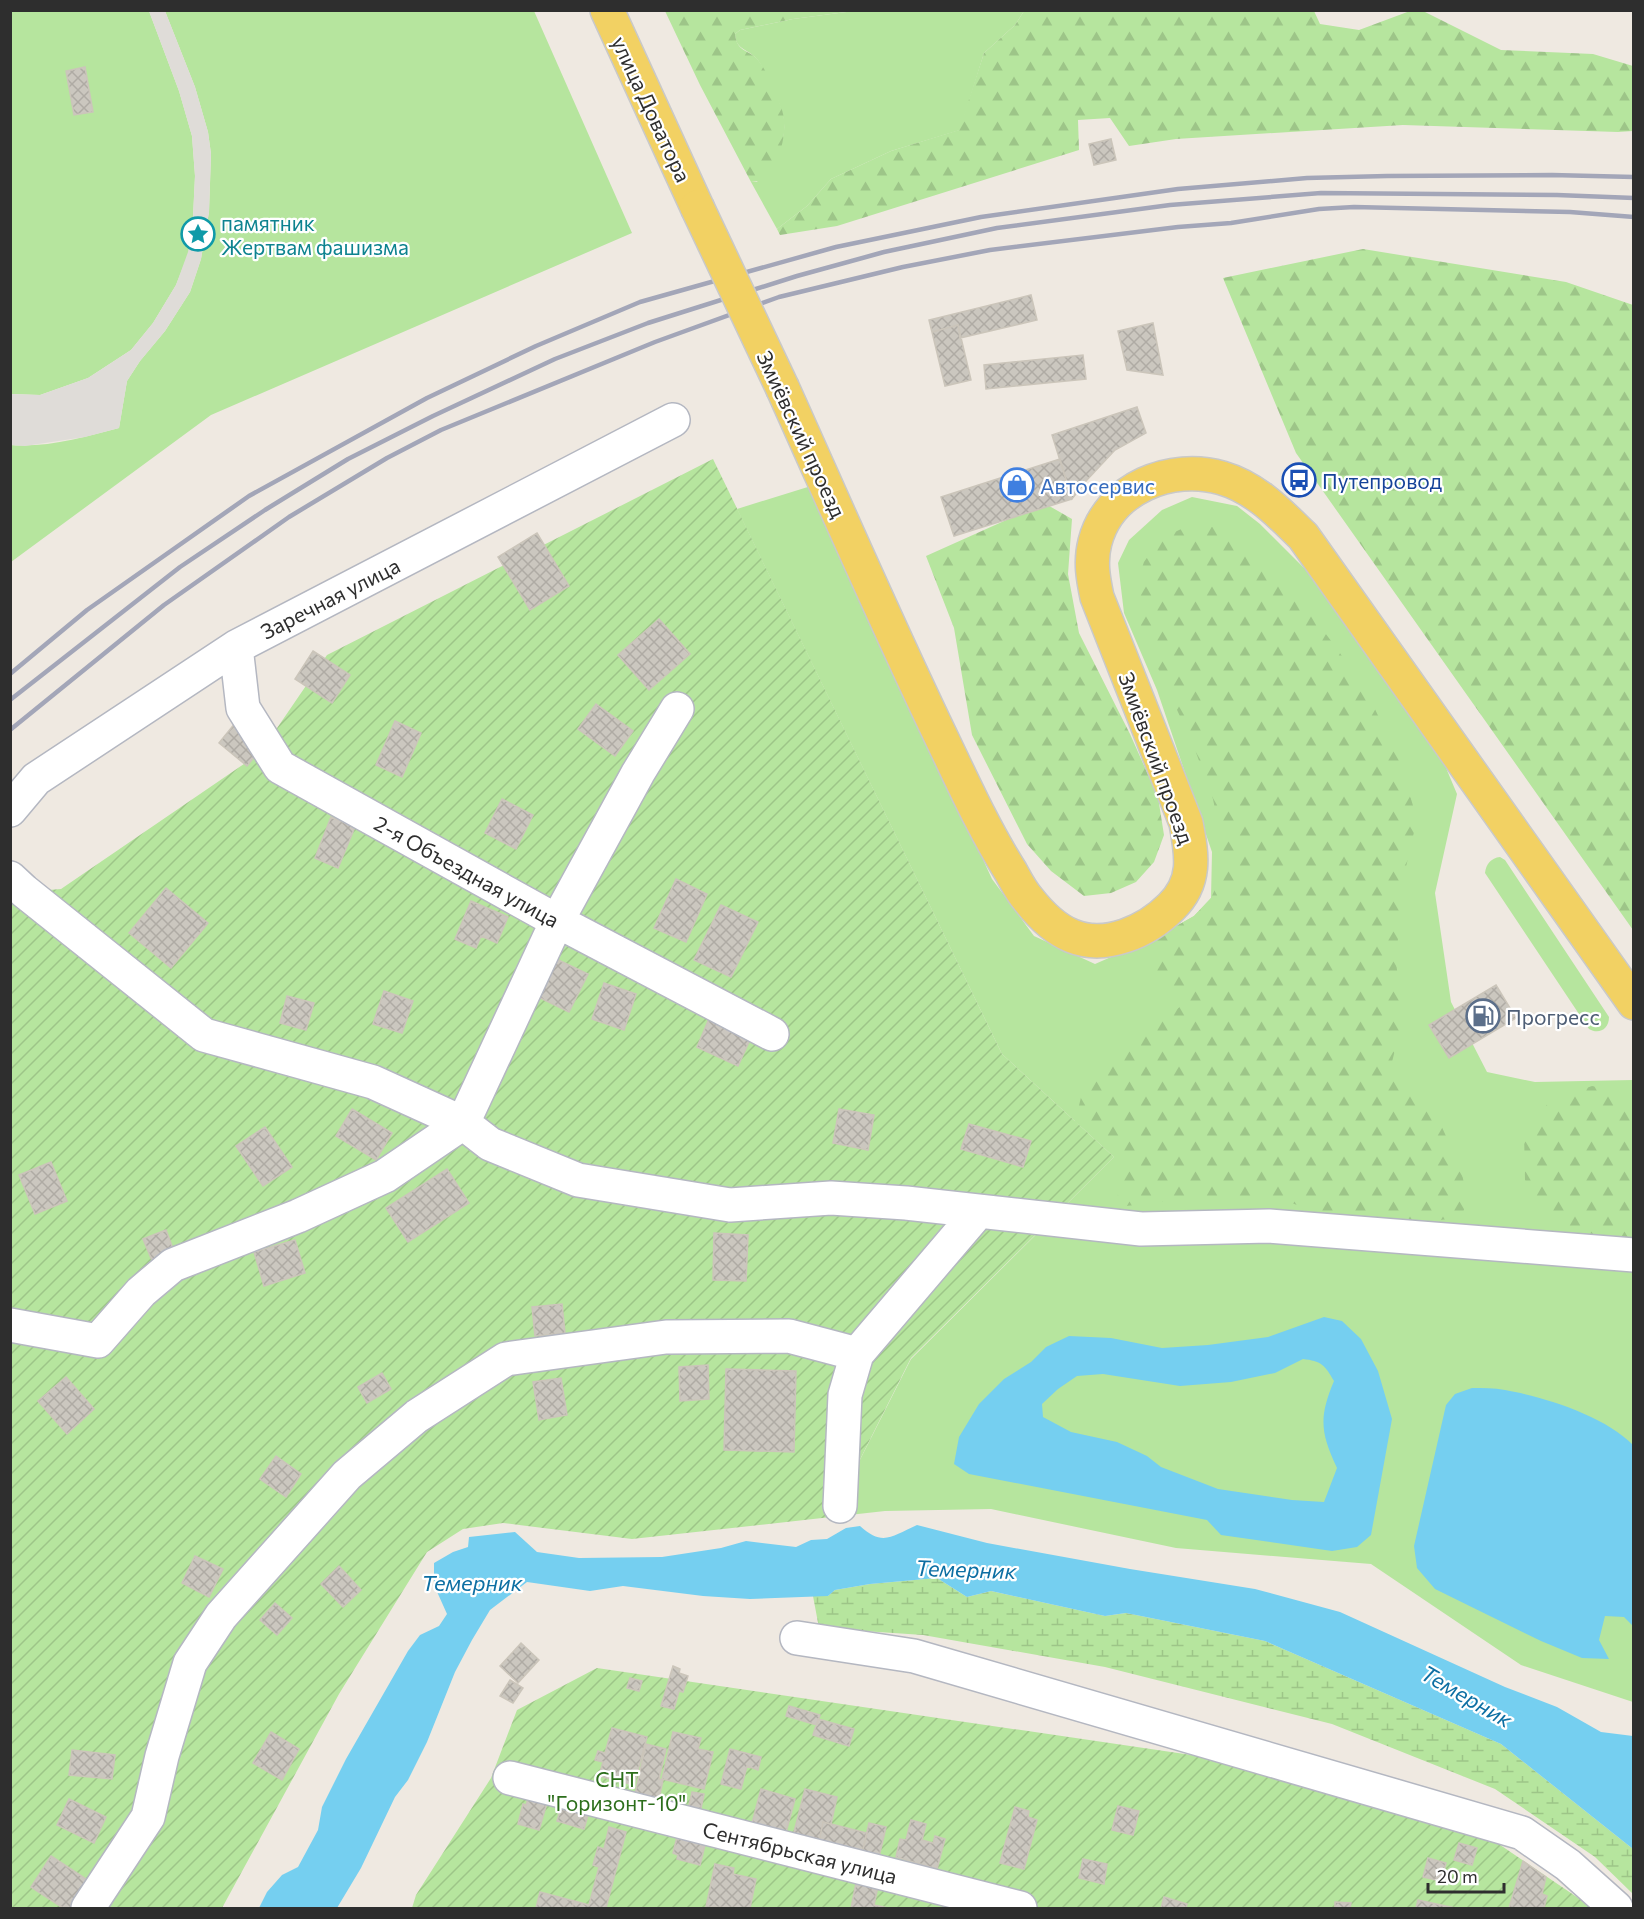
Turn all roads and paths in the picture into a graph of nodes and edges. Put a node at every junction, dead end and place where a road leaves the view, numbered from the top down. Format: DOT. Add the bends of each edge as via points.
graph roads {
  1 [pos="607,10"];
  2 [pos="697,207"];
  3 [pos="673,420"];
  4 [pos="236,647"];
  5 [pos="677,709"];
  6 [pos="10,810"];
  7 [pos="10,878"];
  8 [pos="557,921"];
  9 [pos="1634,1003"];
  10 [pos="772,1034"];
  11 [pos="463,1124"];
  12 [pos="978,1212"];
  13 [pos="1634,1255"];
  14 [pos="10,1325"];
  15 [pos="857,1354"];
  16 [pos="840,1506"];
  17 [pos="797,1638"];
  18 [pos="510,1778"];
  19 [pos="88,1908"];
  20 [pos="1018,1908"];
  21 [pos="1616,1908"];
  1 -- 2 [label="main road, улица Доватора"];
  2 -- 9 [label="main road, Змиёвский проезд, bridge" via="979,814 1027,898 1048,921 1072,936 1095,942 1119,938 1160,918 1179,900 1188,879 1192,855 1186,823 1097,597 1091,569 1094,543 1114,506 1154,479 1174,473 1199,474 1223,478 1259,495 1303,536"];
  3 -- 4 [label="street, Заречная улица"];
  4 -- 6 [label="street, Заречная улица" via="36,779"];
  4 -- 8 [label="street, 2-я Объездная улица" via="243,708 280,767"];
  5 -- 8 [label="street"];
  7 -- 11 [label="street" via="204,1035 373,1082"];
  8 -- 10 [label="street, 2-я Объездная улица"];
  8 -- 11 [label="street"];
  11 -- 12 [label="street" via="490,1144 578,1180 730,1205 831,1198"];
  11 -- 14 [label="street" via="385,1176 298,1216 173,1265 141,1292 98,1341"];
  12 -- 13 [label="street" via="1142,1229 1269,1226"];
  12 -- 15 [label="street"];
  15 -- 16 [label="street" via="844,1395"];
  15 -- 19 [label="street" via="789,1336 666,1337 506,1359 417,1416 346,1475 221,1616 190,1663 148,1817"];
  17 -- 21 [label="street" via="914,1656 1522,1833 1568,1865"];
  18 -- 20 [label="street, Сентябрьская улица"];
}
